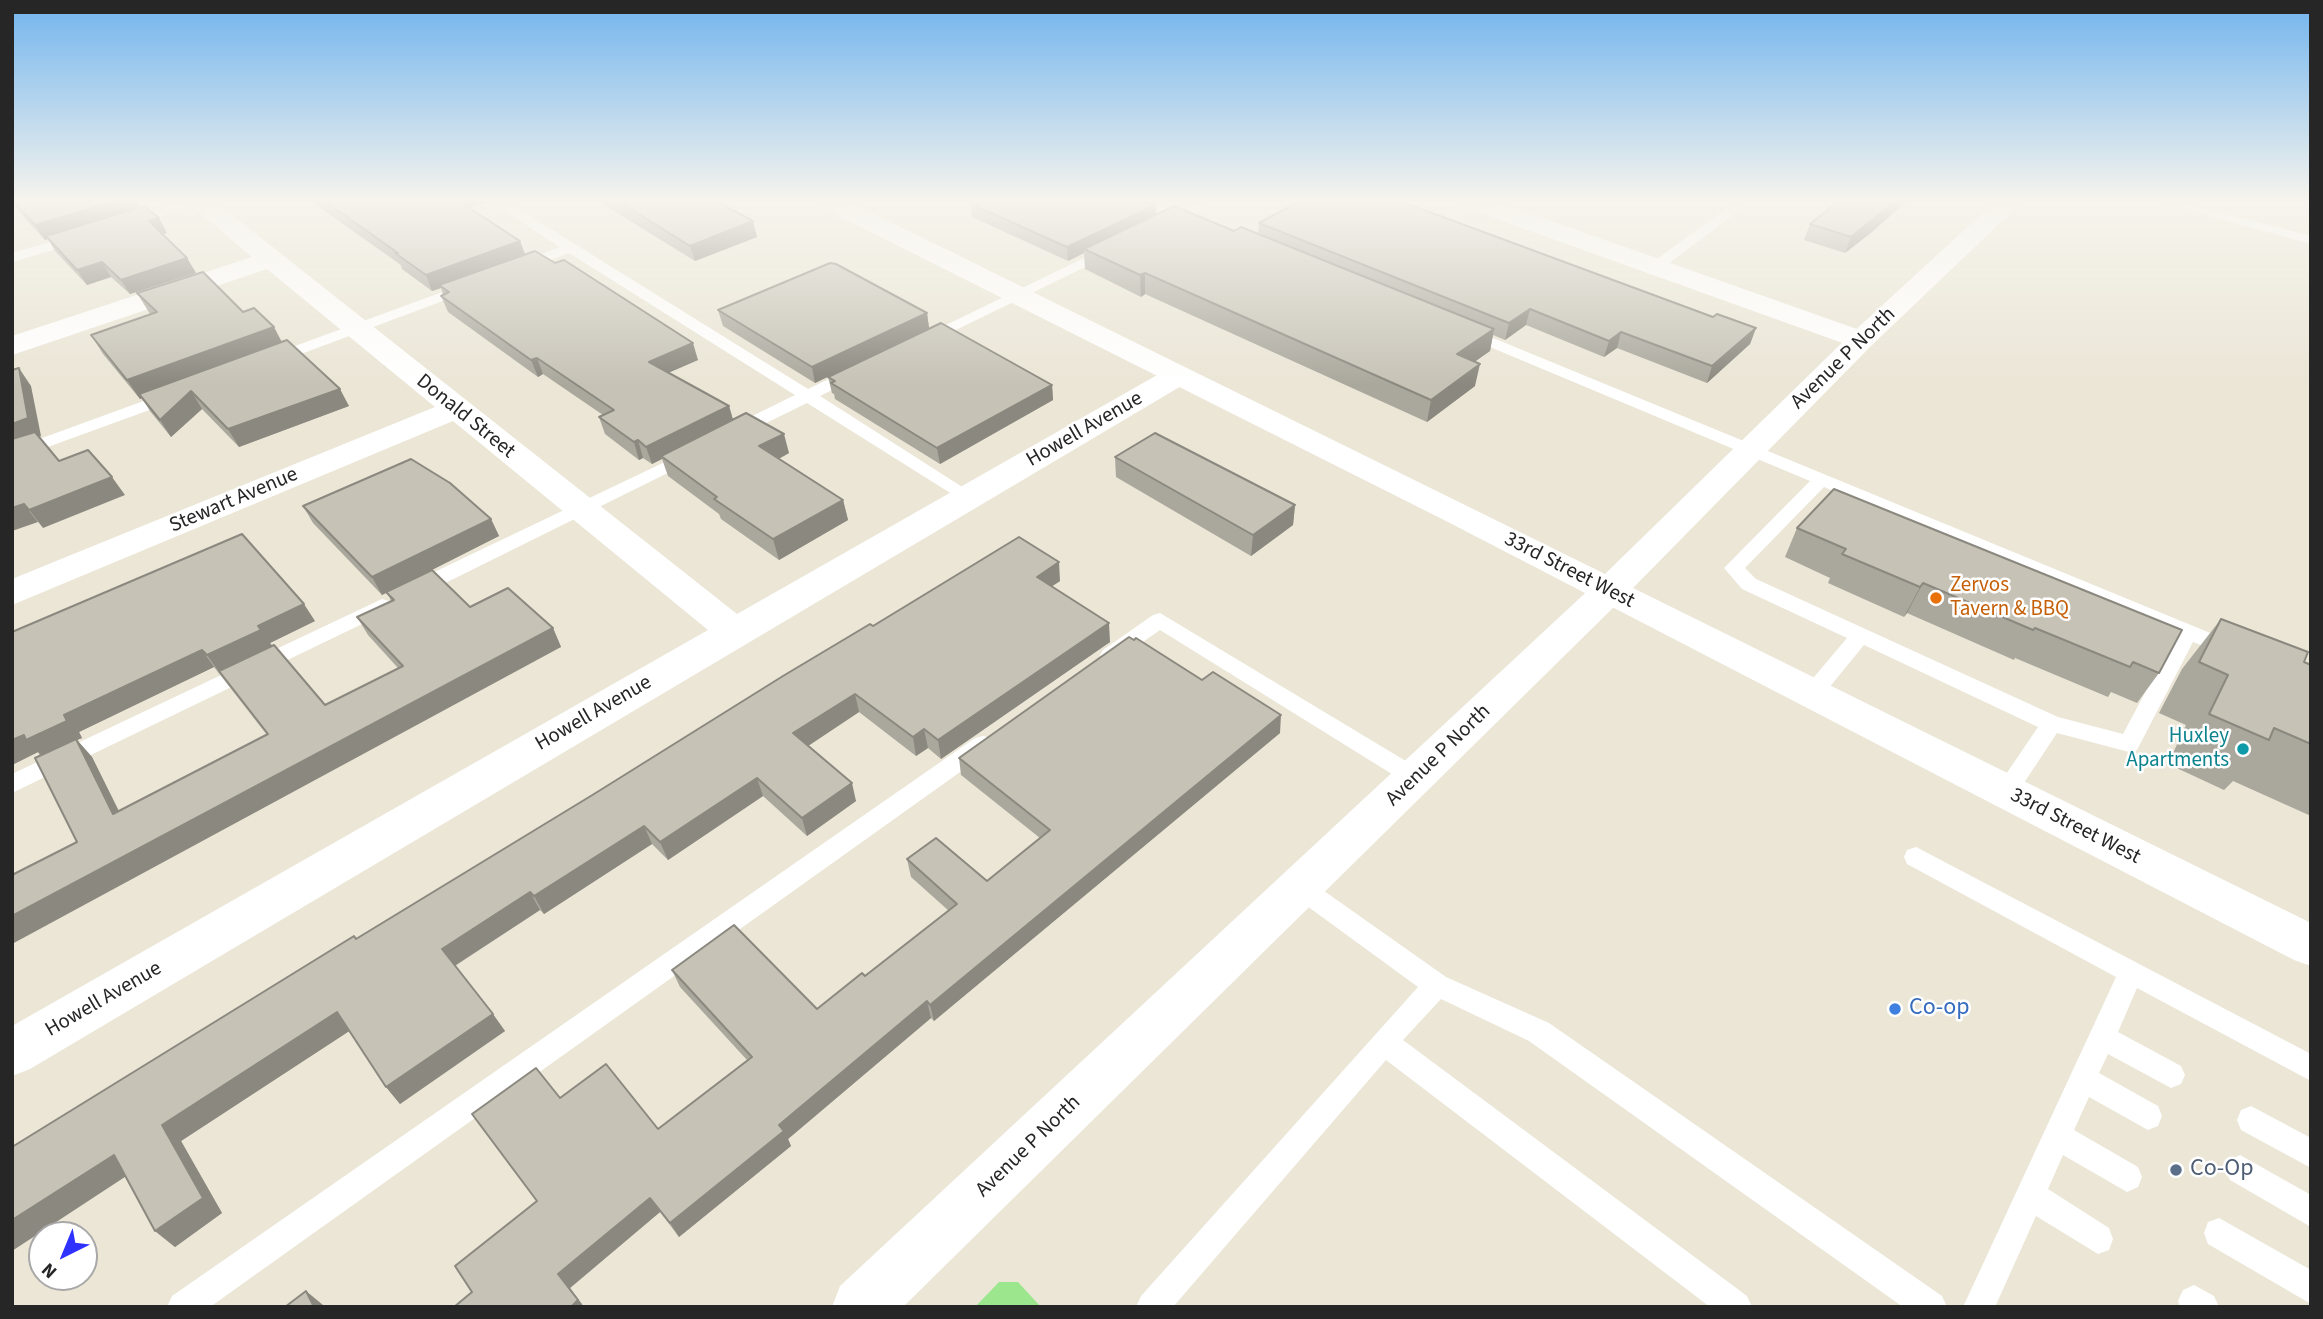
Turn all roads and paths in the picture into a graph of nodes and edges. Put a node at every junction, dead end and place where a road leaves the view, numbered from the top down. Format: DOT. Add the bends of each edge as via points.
graph roads {
  1 [pos="264,262"];
  2 [pos="275,262"];
  3 [pos="534,262"];
  4 [pos="592,262"];
  5 [pos="949,262"];
  6 [pos="1085,262"];
  7 [pos="1641,262"];
  8 [pos="1663,262"];
  9 [pos="1946,262"];
  10 [pos="1655,267"];
  11 [pos="509,271"];
  12 [pos="484,281"];
  13 [pos="1017,295"];
  14 [pos="1450,325"];
  15 [pos="357,328"];
  16 [pos="1861,340"];
  17 [pos="12,346"];
  18 [pos="905,348"];
  19 [pos="256,365"];
  20 [pos="868,366"];
  21 [pos="1177,376"];
  22 [pos="192,389"];
  23 [pos="806,396"];
  24 [pos="456,409"];
  25 [pos="1751,449"];
  26 [pos="12,455"];
  27 [pos="1822,479"];
  28 [pos="969,497"];
  29 [pos="581,510"];
  30 [pos="1609,591"];
  31 [pos="12,593"];
  32 [pos="735,632"];
  33 [pos="2188,632"];
  34 [pos="1860,636"];
  35 [pos="2249,657"];
  36 [pos="1092,668"];
  37 [pos="1811,695"];
  38 [pos="2052,724"];
  39 [pos="1001,732"];
  40 [pos="1416,778"];
  41 [pos="12,784"];
  42 [pos="2006,792"];
  43 [pos="1916,858"];
  44 [pos="1301,888"];
  45 [pos="2311,946"];
  46 [pos="2132,972"];
  47 [pos="1437,985"];
  48 [pos="2102,1037"];
  49 [pos="1384,1042"];
  50 [pos="12,1053"];
  51 [pos="2311,1068"];
  52 [pos="2171,1075"];
  53 [pos="2082,1078"];
  54 [pos="2148,1116"];
  55 [pos="2251,1120"];
  56 [pos="2057,1136"];
  57 [pos="2311,1154"];
  58 [pos="2240,1170"];
  59 [pos="2127,1177"];
  60 [pos="2030,1195"];
  61 [pos="2311,1212"];
  62 [pos="2219,1233"];
  63 [pos="2098,1239"];
  64 [pos="2311,1288"];
  65 [pos="183,1307"];
  66 [pos="861,1307"];
  67 [pos="1152,1307"];
  68 [pos="1736,1307"];
  69 [pos="1931,1307"];
  70 [pos="1979,1307"];
  1 -- 17 [label="street"];
  2 -- 15 [label="street, Donald Street"];
  3 -- 11 [label="lane"];
  4 -- 23 [label="lane"];
  5 -- 13 [label="street, 33rd Street West"];
  6 -- 13 [label="lane"];
  7 -- 10 [label="street"];
  8 -- 10 [label="lane"];
  9 -- 16 [label="street, Avenue P North"];
  10 -- 16 [label="street"];
  12 -- 15 [label="lane"];
  13 -- 18 [label="lane"];
  13 -- 21 [label="street, 33rd Street West"];
  14 -- 25 [label="lane"];
  15 -- 19 [label="lane"];
  15 -- 24 [label="street, Donald Street"];
  16 -- 25 [label="street, Avenue P North"];
  20 -- 23 [label="lane"];
  21 -- 28 [label="street, Howell Avenue"];
  21 -- 30 [label="street, 33rd Street West"];
  22 -- 26 [label="lane"];
  23 -- 28 [label="lane"];
  23 -- 29 [label="lane"];
  24 -- 29 [label="street, Donald Street"];
  24 -- 31 [label="street, Stewart Avenue"];
  25 -- 27 [label="lane"];
  25 -- 30 [label="street, Avenue P North"];
  27 -- 33 [label="lane"];
  27 -- 34 [label="lane" via="1734,568 1749,584"];
  28 -- 32 [label="street, Howell Avenue"];
  29 -- 32 [label="street, Donald Street"];
  29 -- 41 [label="lane"];
  30 -- 37 [label="street, 33rd Street West"];
  30 -- 40 [label="street, Avenue P North"];
  32 -- 50 [label="street, Howell Avenue"];
  33 -- 35 [label="lane"];
  33 -- 38 [label="lane" via="2129,744"];
  34 -- 37 [label="lane"];
  34 -- 38 [label="lane"];
  36 -- 40 [label="lane" via="1160,620"];
  37 -- 42 [label="street, 33rd Street West"];
  38 -- 42 [label="lane"];
  39 -- 65 [label="lane"];
  40 -- 44 [label="street, Avenue P North"];
  42 -- 45 [label="street, 33rd Street West"];
  43 -- 46 [label="lane"];
  44 -- 47 [label="lane"];
  44 -- 66 [label="street, Avenue P North"];
  46 -- 48 [label="lane"];
  46 -- 51 [label="lane"];
  47 -- 49 [label="lane"];
  47 -- 69 [label="lane" via="1539,1032"];
  48 -- 52 [label="lane"];
  48 -- 53 [label="lane"];
  49 -- 67 [label="lane"];
  49 -- 68 [label="lane"];
  53 -- 54 [label="lane"];
  53 -- 56 [label="lane"];
  55 -- 57 [label="lane"];
  56 -- 59 [label="lane"];
  56 -- 60 [label="lane"];
  58 -- 61 [label="lane"];
  60 -- 63 [label="lane"];
  60 -- 70 [label="lane"];
  62 -- 64 [label="lane"];
}
